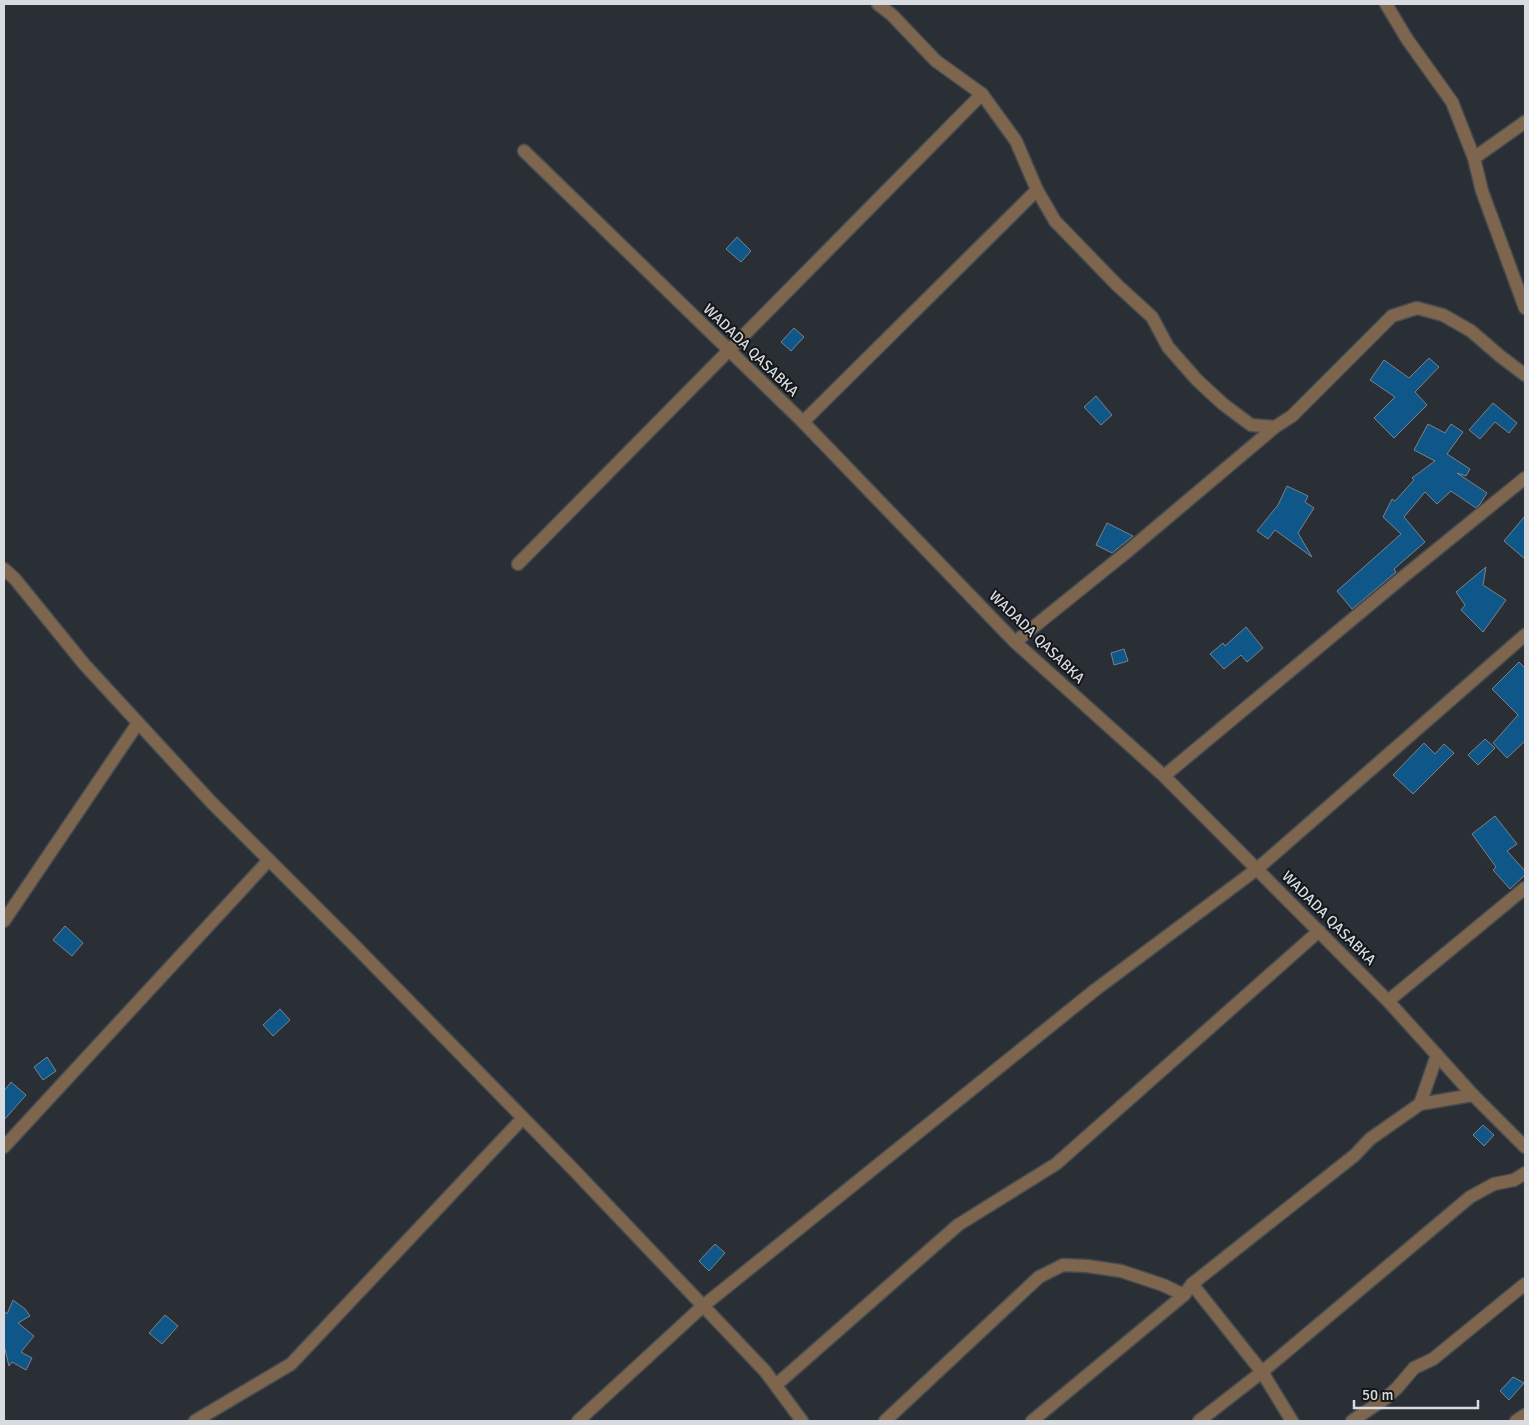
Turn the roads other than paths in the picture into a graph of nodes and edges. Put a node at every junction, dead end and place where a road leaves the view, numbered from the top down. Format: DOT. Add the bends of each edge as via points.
graph roads {
  1 [pos="878,4"];
  2 [pos="1386,4"];
  3 [pos="982,94"];
  4 [pos="1525,122"];
  5 [pos="524,151"];
  6 [pos="1474,158"];
  7 [pos="1037,190"];
  8 [pos="1520,279"];
  9 [pos="1525,308"];
  10 [pos="729,351"];
  11 [pos="1525,375"];
  12 [pos="802,422"];
  13 [pos="1275,428"];
  14 [pos="1525,478"];
  15 [pos="518,564"];
  16 [pos="4,569"];
  17 [pos="1525,635"];
  18 [pos="1016,642"];
  19 [pos="138,722"];
  20 [pos="1164,776"];
  21 [pos="269,860"];
  22 [pos="1257,869"];
  23 [pos="1525,888"];
  24 [pos="4,921"];
  25 [pos="1318,931"];
  26 [pos="1388,1001"];
  27 [pos="1437,1055"];
  28 [pos="1472,1095"];
  29 [pos="1420,1104"];
  30 [pos="523,1118"];
  31 [pos="4,1147"];
  32 [pos="1525,1147"];
  33 [pos="1525,1174"];
  34 [pos="1192,1284"];
  35 [pos="1525,1284"];
  36 [pos="1184,1295"];
  37 [pos="703,1306"];
  38 [pos="1262,1372"];
  39 [pos="776,1385"];
  40 [pos="1525,1415"];
  41 [pos="195,1421"];
  42 [pos="578,1421"];
  43 [pos="802,1421"];
  44 [pos="885,1421"];
  45 [pos="1032,1421"];
  46 [pos="1198,1421"];
  47 [pos="1292,1421"];
  48 [pos="1352,1421"];
  49 [pos="1516,1421"];
  1 -- 3 [label="street" via="936,61"];
  2 -- 6 [label="street" via="1452,102"];
  3 -- 7 [label="street" via="1016,141"];
  3 -- 10 [label="street"];
  4 -- 6 [label="street"];
  5 -- 10 [label="street, WADADA QASABKA"];
  6 -- 8 [label="street" via="1482,192"];
  7 -- 12 [label="street"];
  7 -- 13 [label="street" via="1055,220 1152,317 1168,347 1196,380 1251,425"];
  8 -- 9 [label="street"];
  10 -- 12 [label="street, WADADA QASABKA"];
  10 -- 15 [label="street"];
  11 -- 13 [label="street" via="1471,331 1443,315 1417,308 1392,316 1292,416"];
  12 -- 18 [label="street, WADADA QASABKA"];
  13 -- 18 [label="street"];
  14 -- 20 [label="street"];
  16 -- 19 [label="street"];
  17 -- 22 [label="street"];
  18 -- 20 [label="street, WADADA QASABKA"];
  19 -- 21 [label="street"];
  19 -- 24 [label="street"];
  20 -- 22 [label="street, WADADA QASABKA"];
  21 -- 30 [label="street"];
  21 -- 31 [label="street"];
  22 -- 25 [label="street, WADADA QASABKA"];
  22 -- 37 [label="street" via="1095,990"];
  23 -- 26 [label="street"];
  25 -- 26 [label="street, WADADA QASABKA"];
  25 -- 39 [label="street" via="1056,1164 958,1225"];
  26 -- 27 [label="street, WADADA QASABKA"];
  27 -- 28 [label="street, WADADA QASABKA"];
  27 -- 29 [label="street"];
  28 -- 29 [label="street"];
  28 -- 32 [label="street, WADADA QASABKA"];
  29 -- 34 [label="street" via="1370,1139 1355,1155"];
  30 -- 37 [label="street"];
  30 -- 41 [label="street" via="291,1364"];
  33 -- 38 [label="street" via="1494,1184 1470,1197"];
  34 -- 36 [label="street"];
  34 -- 38 [label="street"];
  35 -- 48 [label="street" via="1433,1359 1414,1368 1386,1398"];
  36 -- 44 [label="street" via="1121,1271 1063,1265 1039,1277"];
  36 -- 45 [label="street"];
  37 -- 39 [label="street"];
  37 -- 42 [label="street"];
  38 -- 46 [label="street"];
  38 -- 47 [label="street"];
  39 -- 43 [label="street"];
  40 -- 49 [label="street"];
}
